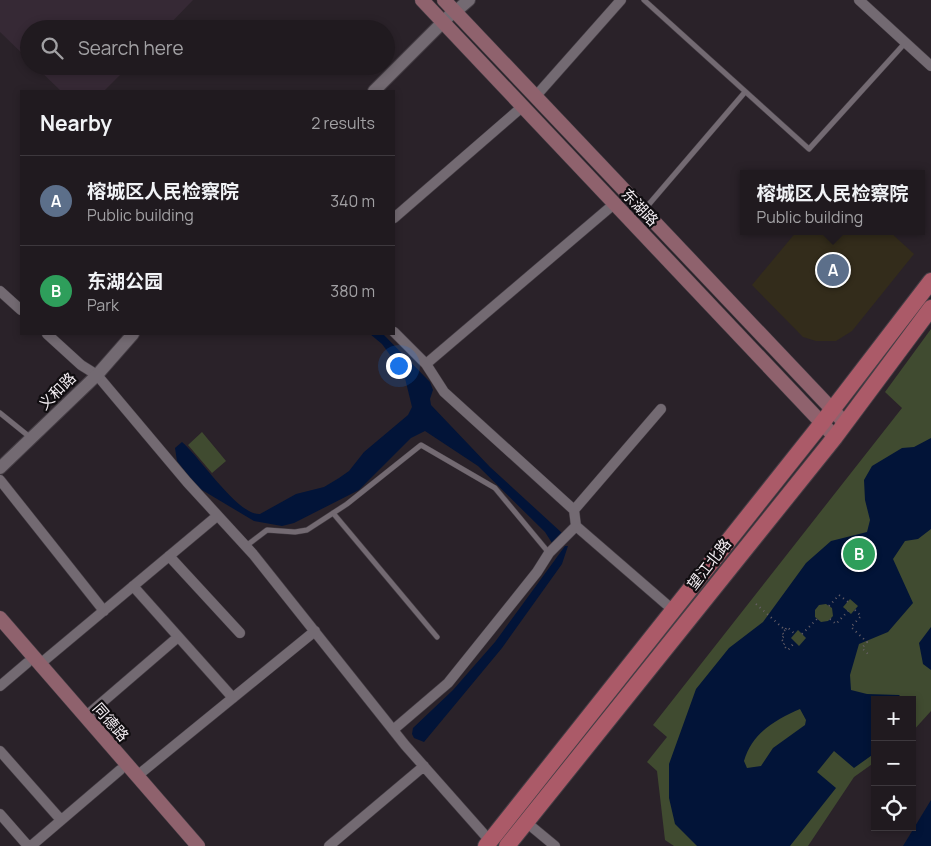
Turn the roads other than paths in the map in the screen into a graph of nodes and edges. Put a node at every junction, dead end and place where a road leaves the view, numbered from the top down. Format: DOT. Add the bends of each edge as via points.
graph roads {
  1 [pos="422,0"];
  2 [pos="469,0"];
  3 [pos="621,0"];
  4 [pos="644,0"];
  5 [pos="859,0"];
  6 [pos="450,5"];
  7 [pos="442,23"];
  8 [pos="906,43"];
  9 [pos="931,66"];
  10 [pos="395,70"];
  11 [pos="390,75"];
  12 [pos="375,90"];
  13 [pos="745,92"];
  14 [pos="535,97"];
  15 [pos="522,107"];
  16 [pos="614,204"];
  17 [pos="644,210"];
  18 [pos="395,217"];
  19 [pos="931,281"];
  20 [pos="0,291"];
  21 [pos="931,308"];
  22 [pos="20,309"];
  23 [pos="395,333"];
  24 [pos="49,335"];
  25 [pos="132,335"];
  26 [pos="426,364"];
  27 [pos="97,375"];
  28 [pos="661,409"];
  29 [pos="832,409"];
  30 [pos="0,413"];
  31 [pos="822,423"];
  32 [pos="846,423"];
  33 [pos="835,437"];
  34 [pos="32,439"];
  35 [pos="0,468"];
  36 [pos="0,480"];
  37 [pos="574,510"];
  38 [pos="333,513"];
  39 [pos="217,516"];
  40 [pos="576,526"];
  41 [pos="246,546"];
  42 [pos="549,553"];
  43 [pos="169,556"];
  44 [pos="133,586"];
  45 [pos="673,610"];
  46 [pos="104,611"];
  47 [pos="0,618"];
  48 [pos="0,631"];
  49 [pos="240,632"];
  50 [pos="315,632"];
  51 [pos="178,637"];
  52 [pos="437,637"];
  53 [pos="34,664"];
  54 [pos="0,686"];
  55 [pos="233,698"];
  56 [pos="85,717"];
  57 [pos="393,730"];
  58 [pos="0,751"];
  59 [pos="424,766"];
  60 [pos="120,770"];
  61 [pos="137,776"];
  62 [pos="0,814"];
  63 [pos="61,820"];
  64 [pos="526,822"];
  65 [pos="488,843"];
  66 [pos="29,846"];
  67 [pos="187,846"];
  68 [pos="198,846"];
  69 [pos="329,846"];
  70 [pos="507,846"];
  71 [pos="555,846"];
  1 -- 7 [label="main road, 东湖路"];
  2 -- 6 [label="street"];
  3 -- 14 [label="street"];
  4 -- 13 [label="lane"];
  5 -- 8 [label="street"];
  6 -- 7 [label="street"];
  6 -- 14 [label="main road, 东湖路"];
  7 -- 10 [label="street"];
  7 -- 15 [label="main road, 东湖路"];
  8 -- 9 [label="street"];
  8 -- 13 [label="lane" via="809,149"];
  11 -- 12 [label="street"];
  13 -- 17 [label="lane"];
  14 -- 17 [label="main road, 东湖路"];
  15 -- 16 [label="main road, 东湖路"];
  15 -- 18 [label="street"];
  16 -- 26 [label="street"];
  16 -- 31 [label="main road, 东湖路"];
  17 -- 29 [label="main road, 东湖路"];
  19 -- 29 [label="main road, 望江北路"];
  20 -- 22 [label="street"];
  21 -- 32 [label="main road, 望江北路"];
  23 -- 26 [label="street"];
  24 -- 27 [label="street"];
  25 -- 27 [label="street, 义和路"];
  26 -- 37 [label="street" via="444,392"];
  27 -- 34 [label="street, 义和路"];
  27 -- 39 [label="street"];
  28 -- 37 [label="street"];
  29 -- 31 [label="main road, 望江北路"];
  29 -- 32 [label="main road, 东湖路"];
  30 -- 34 [label="lane"];
  31 -- 33 [label="main road, 东湖路"];
  31 -- 45 [label="main road, 望江北路"];
  32 -- 33 [label="main road, 望江北路"];
  33 -- 64 [label="main road, 望江北路"];
  34 -- 35 [label="street, 义和路"];
  36 -- 46 [label="street"];
  37 -- 40 [label="street"];
  38 -- 41 [label="lane" via="308,530 264,532"];
  38 -- 42 [label="lane" via="421,445 495,488"];
  38 -- 52 [label="lane"];
  39 -- 41 [label="street"];
  39 -- 43 [label="street"];
  40 -- 42 [label="street"];
  40 -- 45 [label="street"];
  41 -- 50 [label="street"];
  42 -- 57 [label="street" via="456,674"];
  43 -- 44 [label="street"];
  43 -- 49 [label="street"];
  44 -- 46 [label="street"];
  44 -- 51 [label="street"];
  45 -- 65 [label="main road, 望江北路"];
  46 -- 53 [label="street"];
  47 -- 53 [label="main road, 同德路"];
  48 -- 53 [label="main road, 同德路"];
  50 -- 55 [label="street"];
  50 -- 57 [label="street"];
  51 -- 55 [label="street"];
  51 -- 56 [label="street"];
  53 -- 54 [label="street"];
  53 -- 56 [label="main road, 同德路"];
  53 -- 60 [label="main road, 同德路"];
  55 -- 61 [label="street"];
  56 -- 61 [label="main road, 同德路"];
  57 -- 59 [label="street"];
  58 -- 63 [label="street"];
  59 -- 65 [label="street"];
  59 -- 69 [label="street"];
  60 -- 63 [label="street"];
  60 -- 67 [label="main road, 同德路"];
  61 -- 68 [label="main road, 同德路"];
  62 -- 66 [label="street"];
  63 -- 66 [label="street"];
  64 -- 70 [label="main road, 望江北路"];
  64 -- 71 [label="street"];
}
